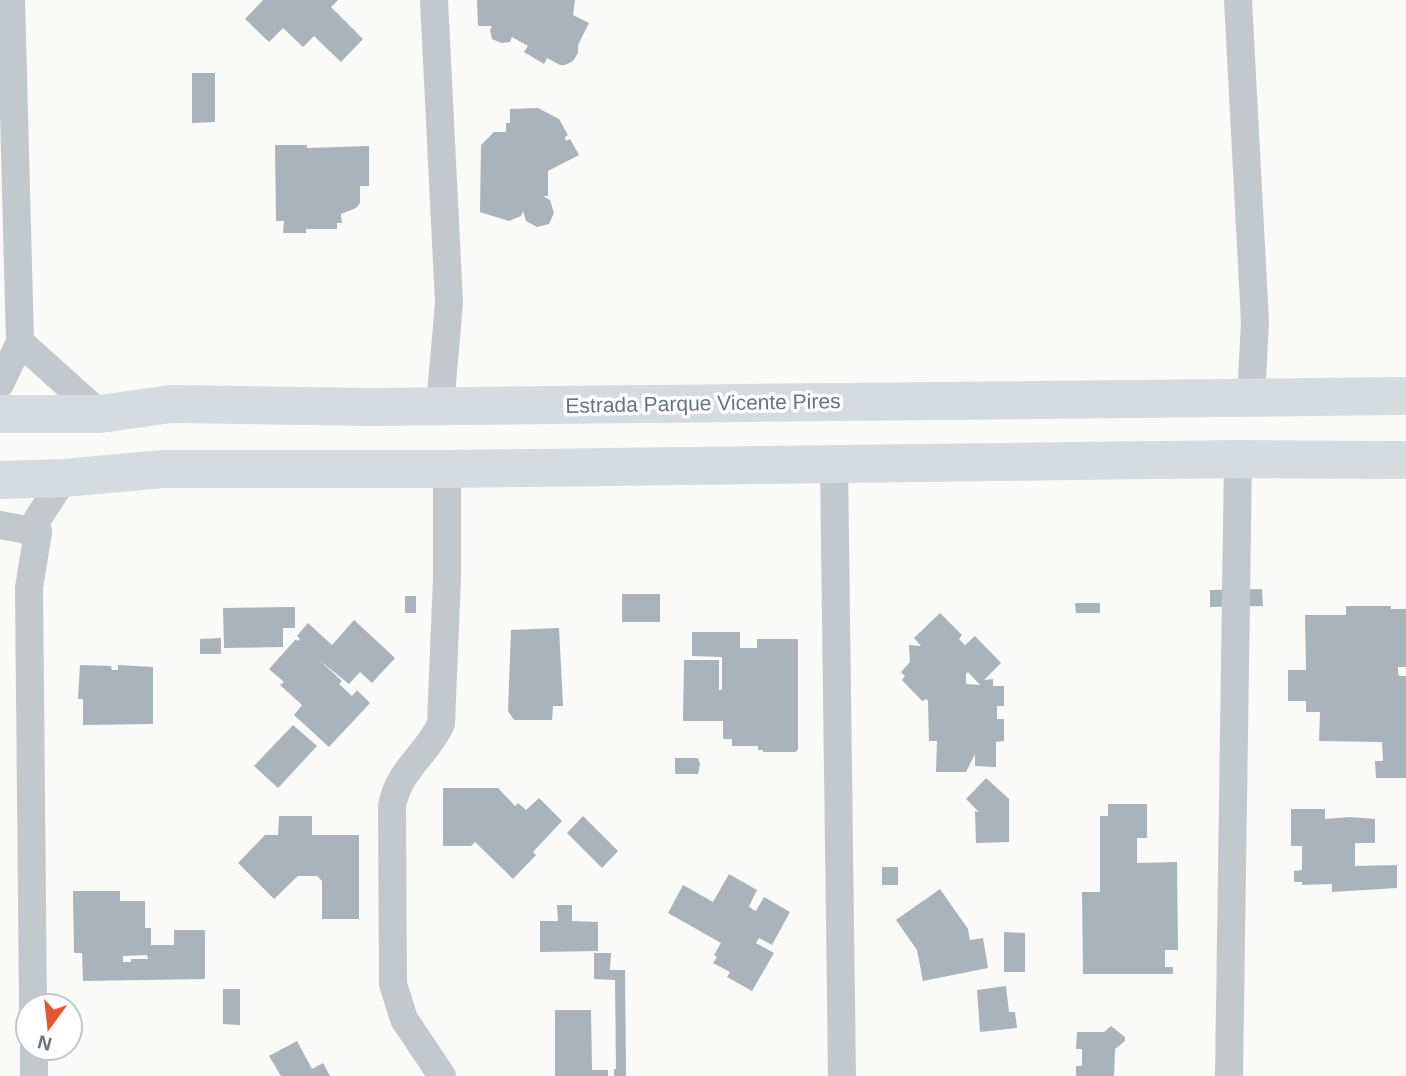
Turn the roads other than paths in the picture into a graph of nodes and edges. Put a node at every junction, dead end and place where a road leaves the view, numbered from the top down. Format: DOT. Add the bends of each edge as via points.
graph roads {
  1 [pos="11,0"];
  2 [pos="434,0"];
  3 [pos="1238,0"];
  4 [pos="20,342"];
  5 [pos="0,384"];
  6 [pos="1406,396"];
  7 [pos="1251,398"];
  8 [pos="440,406"];
  9 [pos="0,414"];
  10 [pos="100,414"];
  11 [pos="1238,459"];
  12 [pos="1406,460"];
  13 [pos="834,463"];
  14 [pos="447,469"];
  15 [pos="64,478"];
  16 [pos="0,481"];
  17 [pos="0,525"];
  18 [pos="37,532"];
  19 [pos="33,992"];
  20 [pos="442,1076"];
  21 [pos="842,1076"];
  22 [pos="1228,1076"];
  1 -- 4 [label="street"];
  2 -- 8 [label="street" via="449,303"];
  3 -- 7 [label="street" via="1255,322"];
  4 -- 5 [label="street"];
  4 -- 10 [label="street"];
  6 -- 7 [label="main road, Estrada Parque Vicente Pires"];
  7 -- 8 [label="main road, Estrada Parque Vicente Pires"];
  8 -- 10 [label="main road, Estrada Parque Vicente Pires" via="171,404"];
  9 -- 10 [label="main road, Estrada Parque Vicente Pires"];
  11 -- 12 [label="main road"];
  11 -- 13 [label="main road"];
  11 -- 22 [label="street"];
  13 -- 14 [label="main road"];
  13 -- 21 [label="street"];
  14 -- 15 [label="main road" via="163,469"];
  14 -- 20 [label="street" via="441,724 401,778 392,806 393,984 404,1019"];
  15 -- 16 [label="main road"];
  15 -- 18 [label="street" via="36,523"];
  17 -- 18 [label="street"];
  18 -- 19 [label="street" via="29,588"];
}
